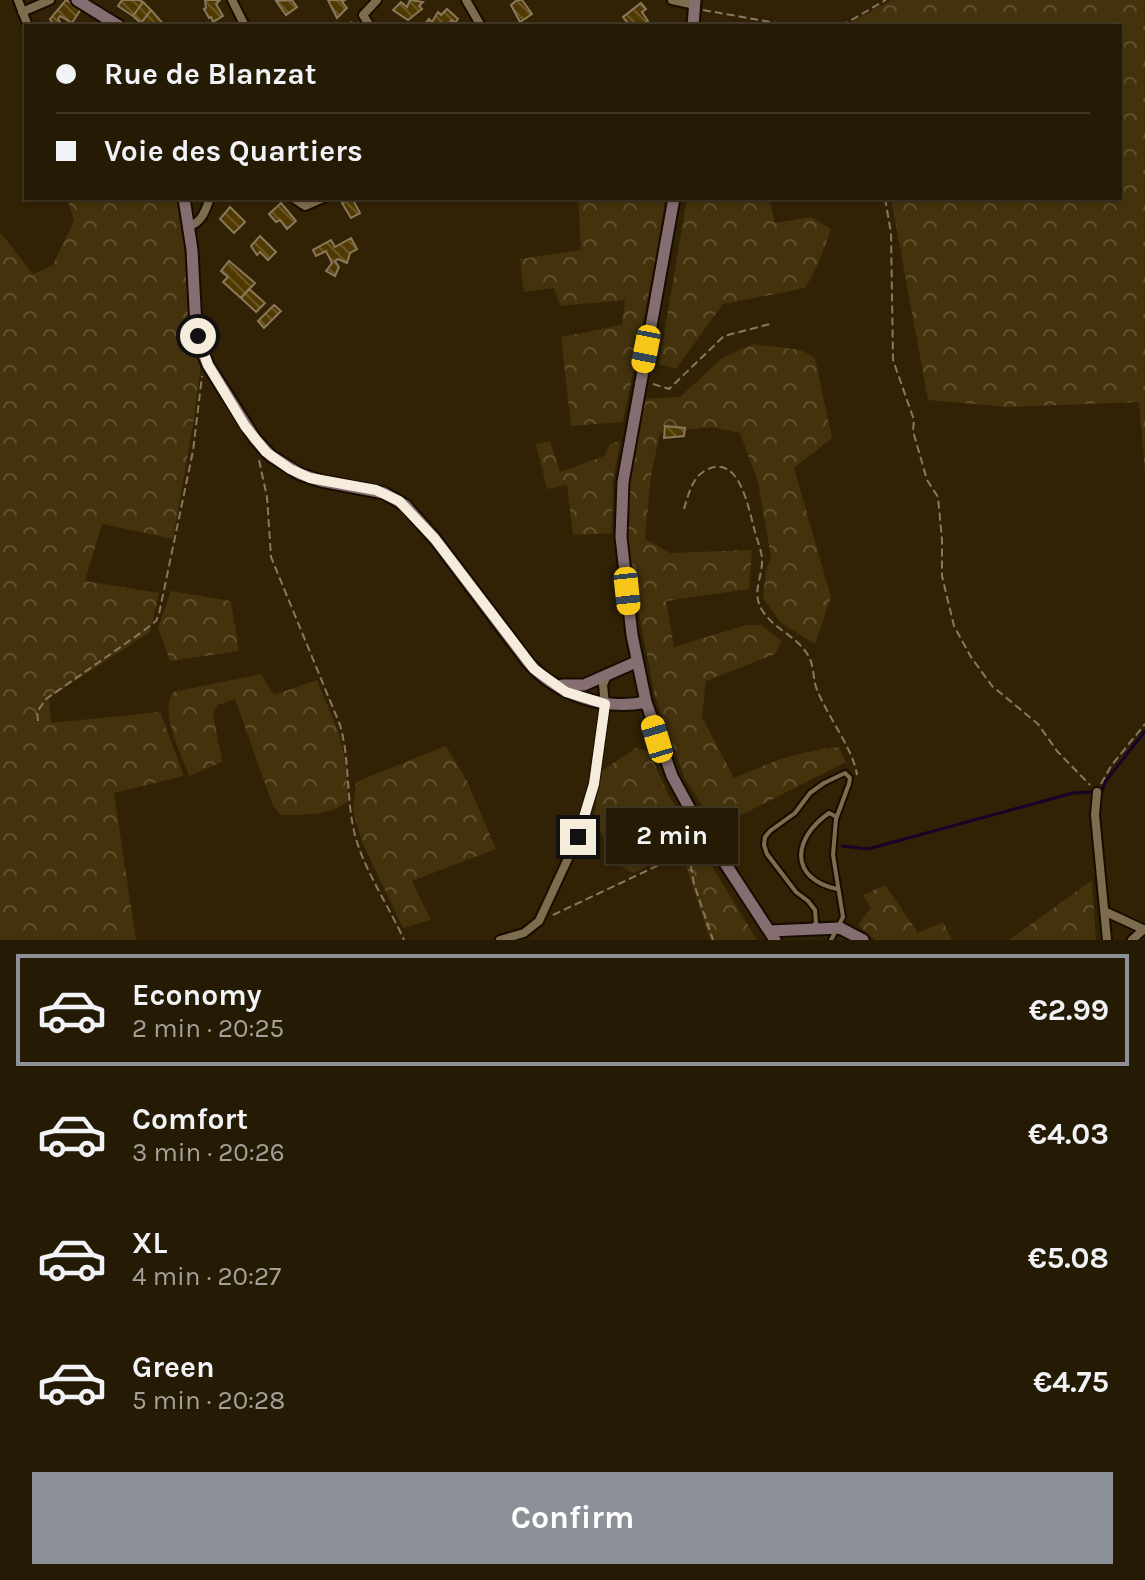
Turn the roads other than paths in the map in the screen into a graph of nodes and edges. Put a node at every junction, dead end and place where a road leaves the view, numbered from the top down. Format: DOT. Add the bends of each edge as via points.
graph roads {
  1 [pos="18,0"];
  2 [pos="50,0"];
  3 [pos="77,0"];
  4 [pos="232,0"];
  5 [pos="377,0"];
  6 [pos="466,0"];
  7 [pos="672,0"];
  8 [pos="695,4"];
  9 [pos="22,12"];
  10 [pos="27,24"];
  11 [pos="116,24"];
  12 [pos="244,24"];
  13 [pos="369,24"];
  14 [pos="480,24"];
  15 [pos="693,24"];
  16 [pos="184,200"];
  17 [pos="209,200"];
  18 [pos="296,200"];
  19 [pos="318,200"];
  20 [pos="674,200"];
  21 [pos="189,226"];
  22 [pos="636,662"];
  23 [pos="607,675"];
  24 [pos="553,684"];
  25 [pos="646,702"];
  26 [pos="605,704"];
  27 [pos="1097,792"];
  28 [pos="837,817"];
  29 [pos="837,889"];
  30 [pos="1106,912"];
  31 [pos="840,928"];
  32 [pos="805,930"];
  33 [pos="1144,930"];
  34 [pos="772,936"];
  35 [pos="500,940"];
  36 [pos="831,940"];
  37 [pos="863,940"];
  38 [pos="1107,940"];
  39 [pos="1132,940"];
  1 -- 9 [label="street"];
  2 -- 9 [label="street"];
  3 -- 11 [label="street"];
  4 -- 12 [label="street"];
  5 -- 13 [label="street" via="363,15"];
  6 -- 14 [label="street"];
  7 -- 8 [label="street"];
  8 -- 15 [label="street"];
  9 -- 10 [label="street"];
  16 -- 21 [label="street"];
  17 -- 21 [label="street" via="200,220"];
  18 -- 19 [label="street" via="305,206"];
  20 -- 22 [label="street" via="627,452 621,512"];
  21 -- 24 [label="street" via="196,327 208,365 255,439 300,474 376,490 405,505 528,662"];
  22 -- 23 [label="street"];
  22 -- 25 [label="street"];
  23 -- 24 [label="street" via="584,685"];
  23 -- 26 [label="street"];
  24 -- 26 [label="street"];
  25 -- 26 [label="street"];
  25 -- 34 [label="street" via="664,757 691,811"];
  26 -- 35 [label="street" via="594,784 578,837 539,921 524,933"];
  27 -- 30 [label="street"];
  28 -- 29 [label="lane"];
  28 -- 29 [label="lane" via="829,813 822,818 799,850 813,877"];
  28 -- 32 [label="lane" via="849,784 845,773 810,793 765,837 767,854 815,910 816,923"];
  29 -- 31 [label="lane"];
  30 -- 33 [label="street"];
  30 -- 38 [label="street"];
  31 -- 32 [label="street"];
  31 -- 36 [label="lane"];
  31 -- 37 [label="street"];
  32 -- 34 [label="street"];
  33 -- 39 [label="street"];
}
